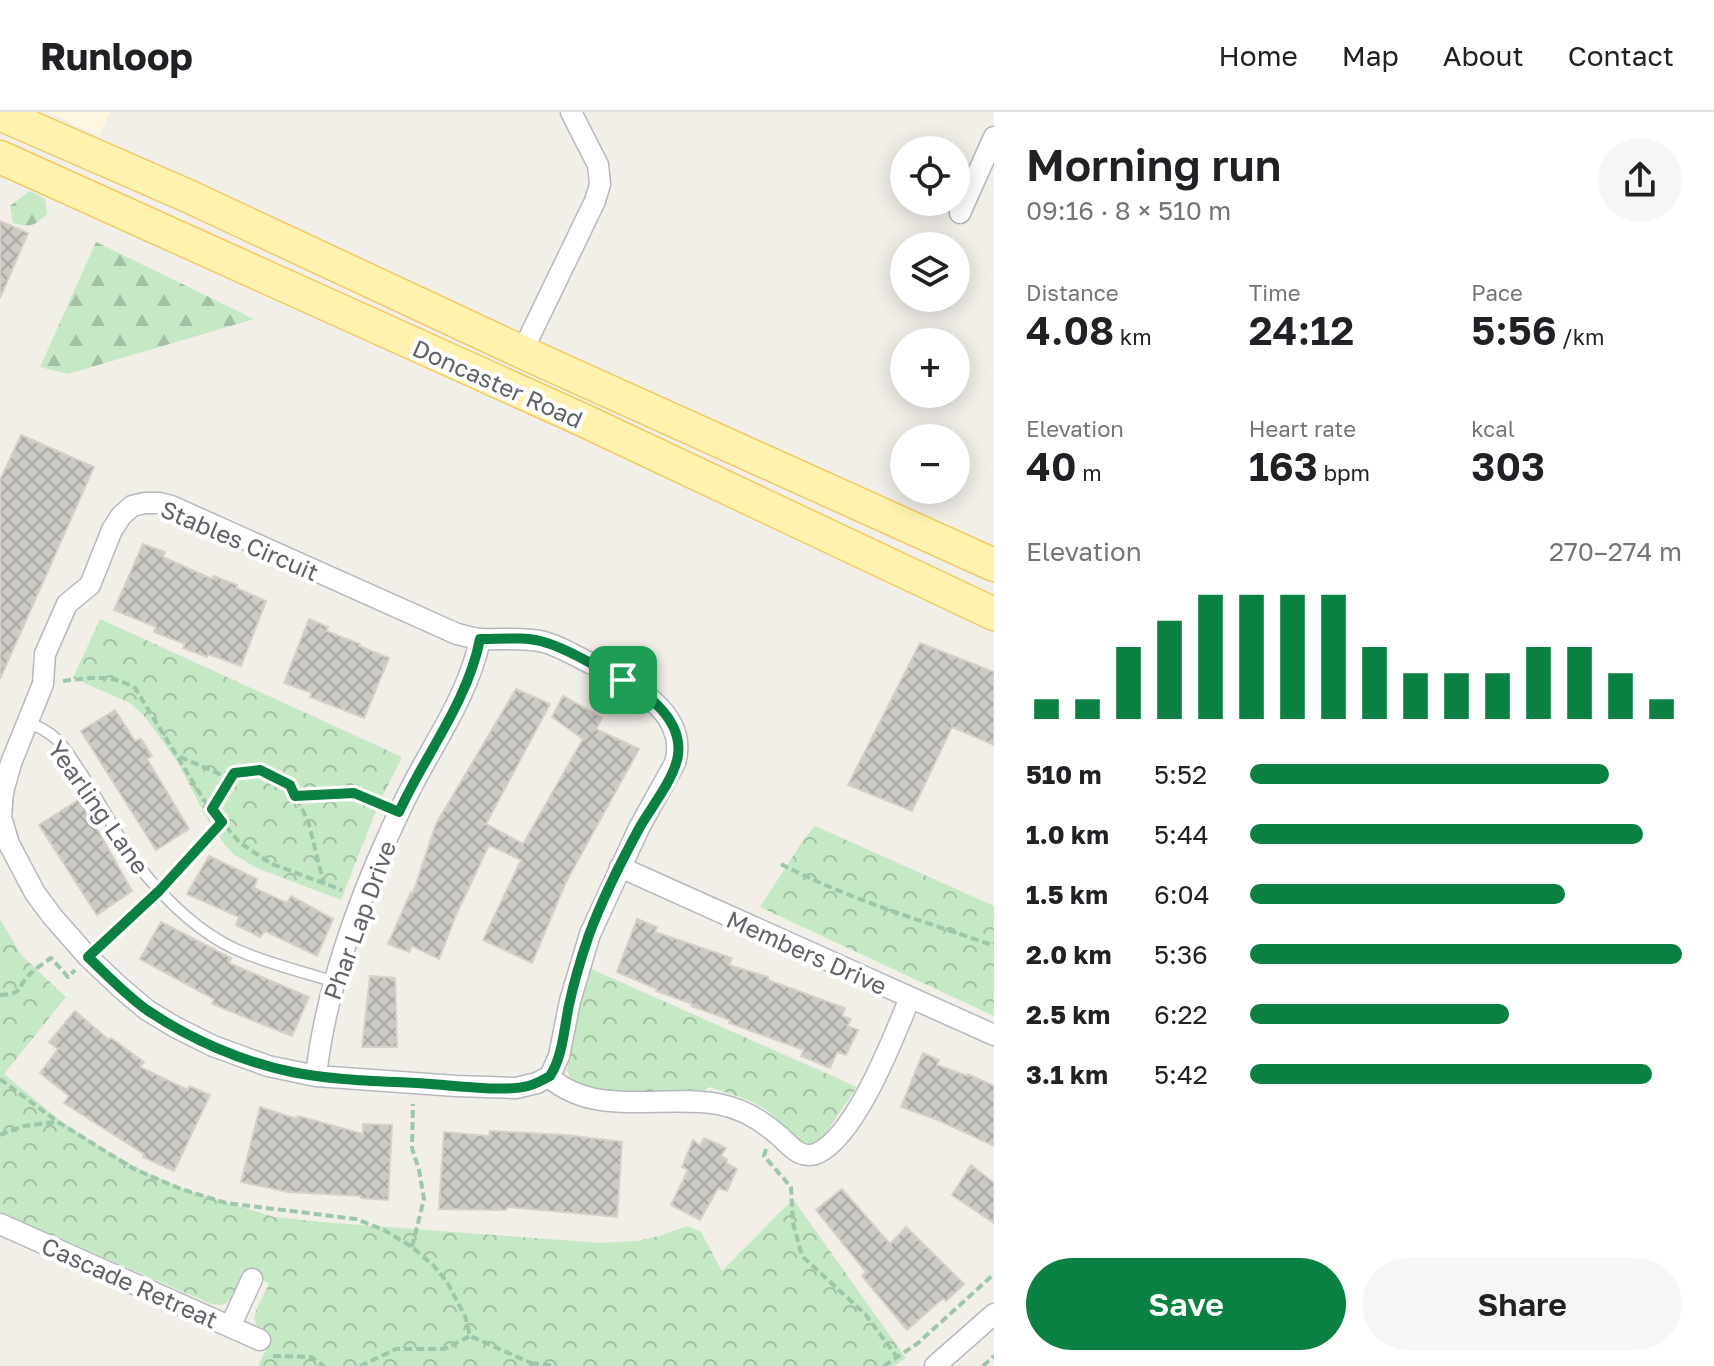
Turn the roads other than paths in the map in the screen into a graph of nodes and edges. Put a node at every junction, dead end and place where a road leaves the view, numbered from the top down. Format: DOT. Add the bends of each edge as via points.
graph roads {
  1 [pos="571,112"];
  2 [pos="0,114"];
  3 [pos="994,137"];
  4 [pos="0,157"];
  5 [pos="970,191"];
  6 [pos="522,352"];
  7 [pos="505,386"];
  8 [pos="994,565"];
  9 [pos="994,614"];
  10 [pos="480,639"];
  11 [pos="27,722"];
  12 [pos="2,828"];
  13 [pos="620,867"];
  14 [pos="335,982"];
  15 [pos="910,998"];
  16 [pos="994,1035"];
  17 [pos="316,1076"];
  18 [pos="549,1077"];
  19 [pos="0,1224"];
  20 [pos="252,1279"];
  21 [pos="994,1314"];
  22 [pos="230,1327"];
  23 [pos="260,1340"];
  24 [pos="935,1366"];
  1 -- 6 [label="street" via="598,165 600,184"];
  2 -- 6 [label="main road, Doncaster Road"];
  3 -- 5 [label="street"];
  4 -- 7 [label="main road, Doncaster Road"];
  6 -- 7 [label="main road"];
  6 -- 8 [label="main road, Doncaster Road"];
  7 -- 9 [label="main road, Doncaster Road"];
  10 -- 11 [label="street, Stables Circuit" via="457,634 171,506 145,503 121,516 90,585 67,604 45,654 43,684"];
  10 -- 13 [label="street, Stables Circuit" via="546,642 623,680 670,721 678,755"];
  10 -- 14 [label="street, Phar Lap Drive" via="466,684 399,812"];
  11 -- 12 [label="street, Stables Circuit" via="3,792"];
  11 -- 14 [label="lane, Yearling Lane" via="63,747 148,879 199,926 246,954"];
  12 -- 17 [label="street, Stables Circuit" via="52,916 147,1010 240,1057"];
  13 -- 15 [label="street, Members Drive"];
  13 -- 18 [label="street, Stables Circuit" via="590,934"];
  14 -- 17 [label="street, Phar Lap Drive"];
  15 -- 16 [label="street, Members Drive"];
  15 -- 18 [label="street" via="856,1112 814,1155 802,1154 769,1127 720,1104 586,1098"];
  17 -- 18 [label="street, Stables Circuit" via="516,1088"];
  19 -- 22 [label="street, Cascade Retreat"];
  20 -- 22 [label="street"];
  21 -- 24 [label="street"];
  22 -- 23 [label="street, Cascade Retreat"];
}
